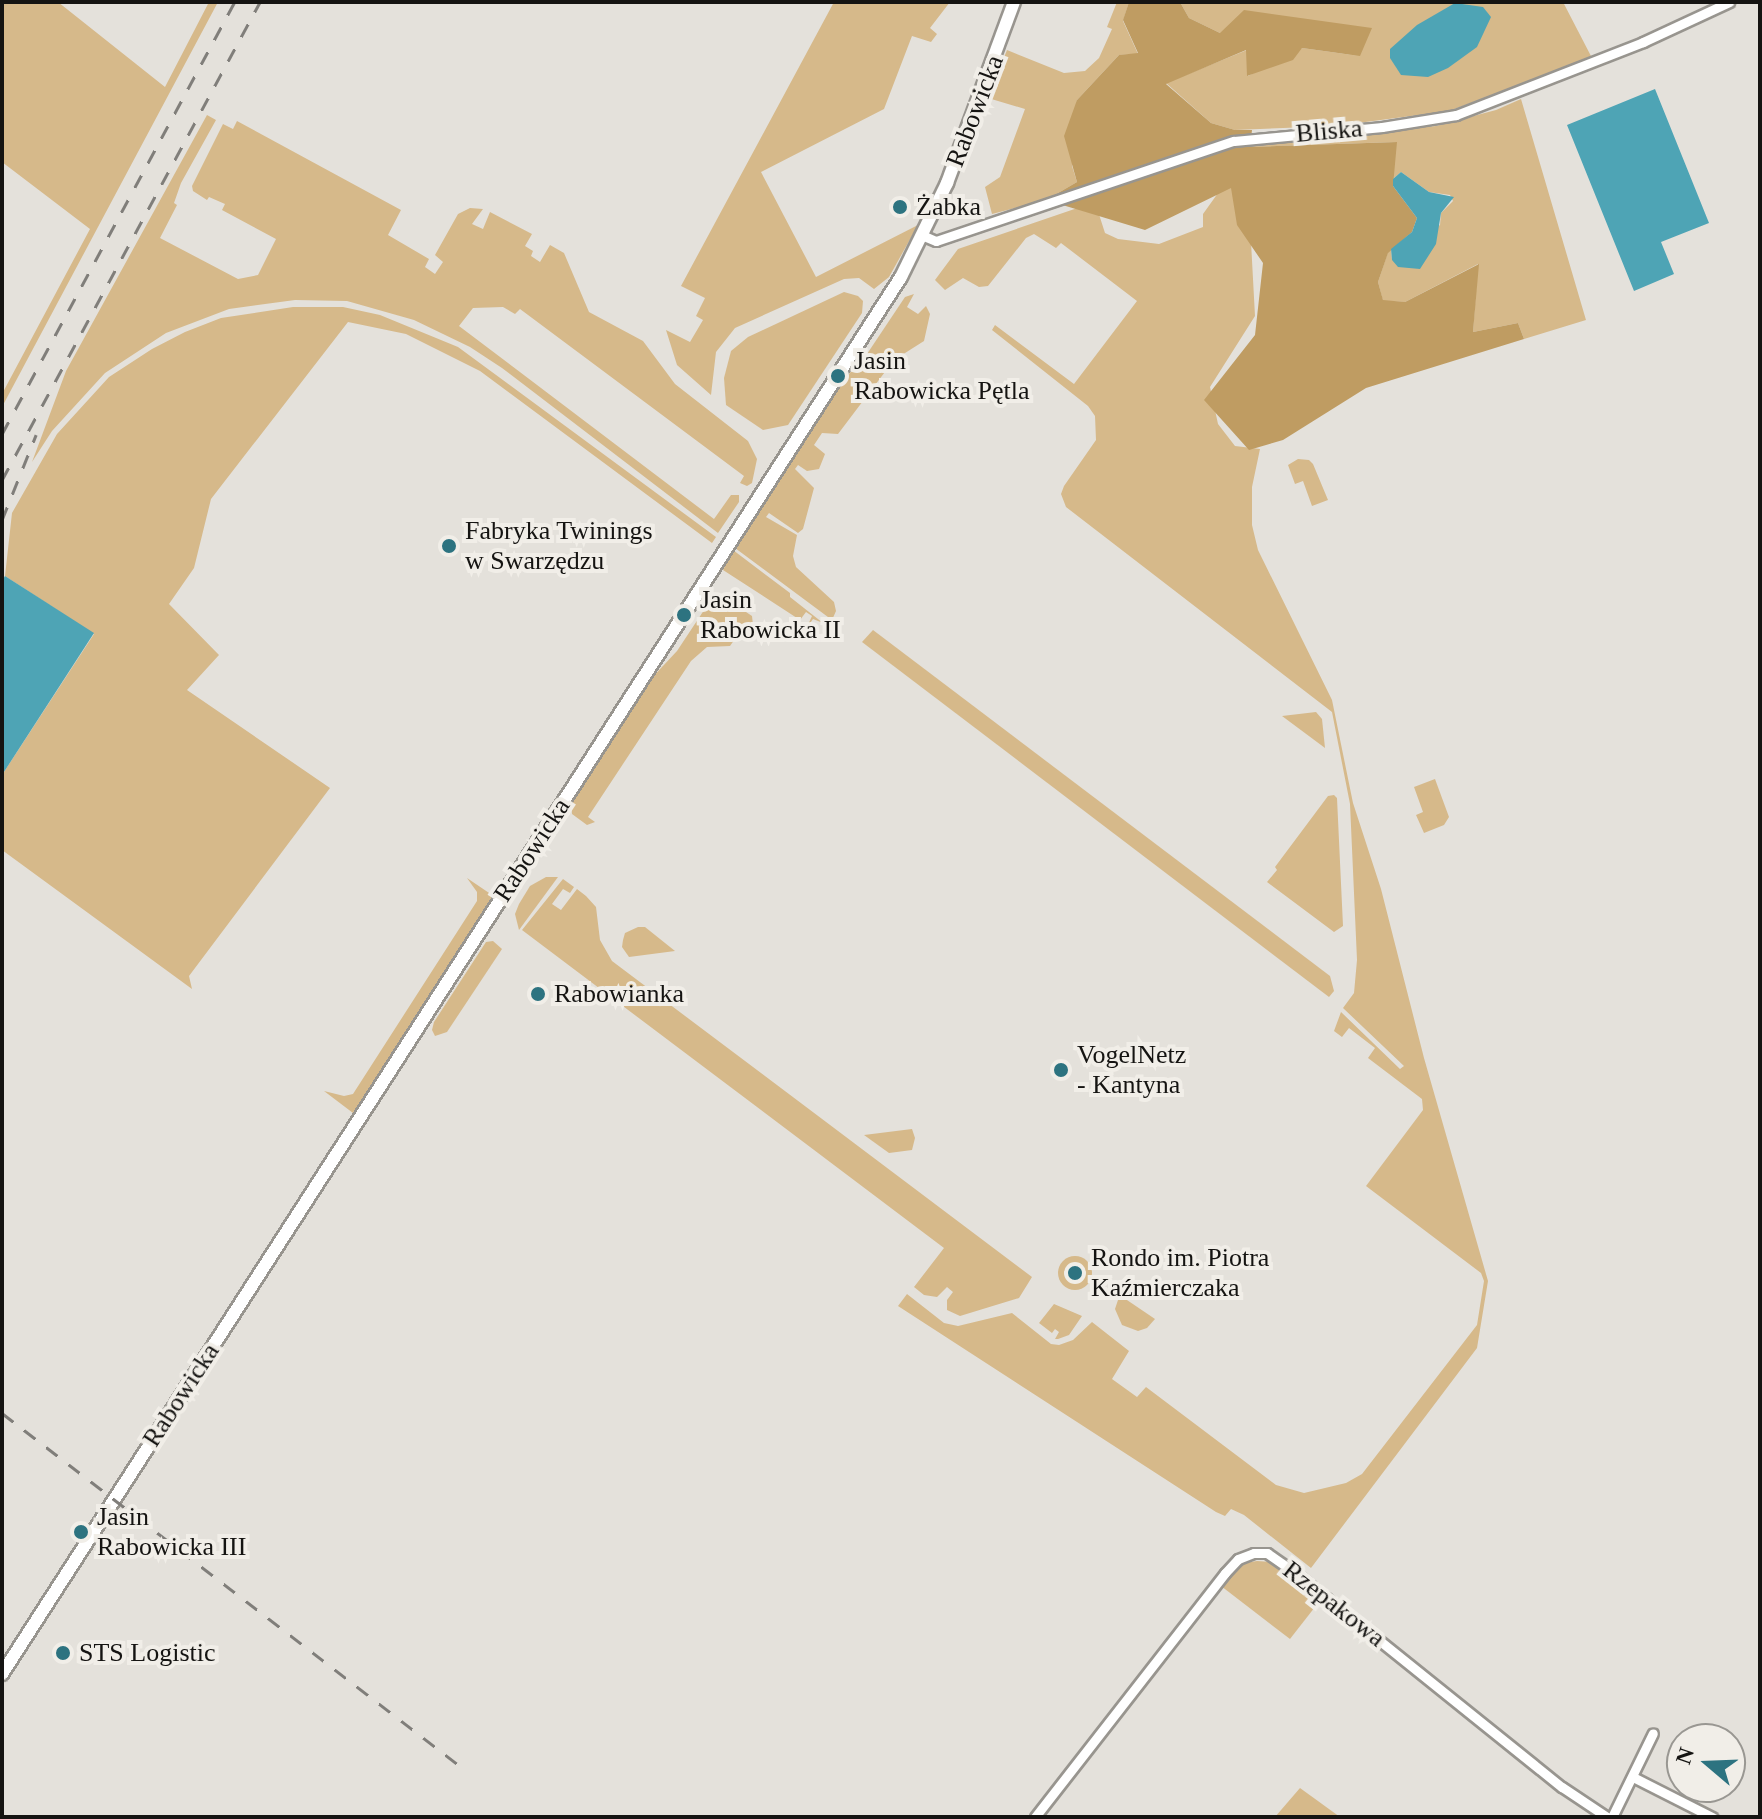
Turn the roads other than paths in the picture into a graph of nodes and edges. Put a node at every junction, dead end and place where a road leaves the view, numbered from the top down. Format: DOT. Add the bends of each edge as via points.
graph roads {
  1 [pos="1014,2"];
  2 [pos="1729,2"];
  3 [pos="924,236"];
  4 [pos="2,1674"];
  5 [pos="1653,1733"];
  6 [pos="1633,1777"];
  7 [pos="1035,1817"];
  8 [pos="1610,1817"];
  9 [pos="1712,1817"];
  1 -- 3 [label="street, Rabowicka"];
  2 -- 3 [label="street, Bliska" via="1643,42 1456,115 1234,141 936,241"];
  3 -- 4 [label="street, Rabowicka"];
  5 -- 6 [label="street"];
  6 -- 8 [label="street"];
  6 -- 9 [label="street"];
  7 -- 8 [label="street, Rzepakowa" via="1225,1573 1238,1559 1267,1553 1562,1787"];
}
